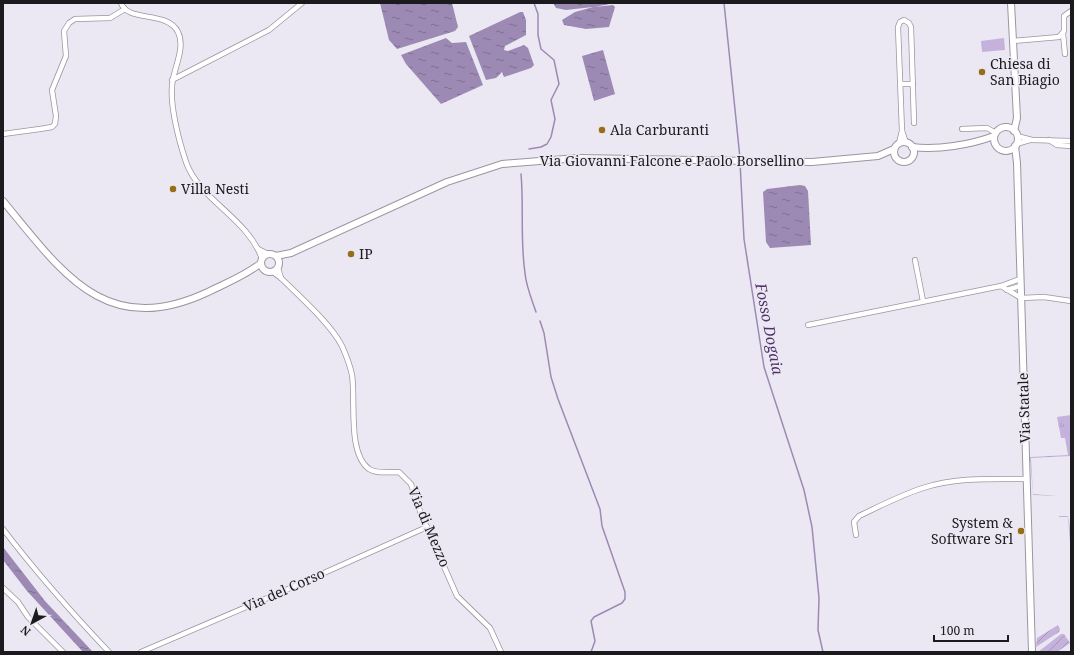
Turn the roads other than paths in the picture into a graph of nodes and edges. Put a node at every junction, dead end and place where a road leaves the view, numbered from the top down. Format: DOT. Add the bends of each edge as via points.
graph roads {
  1 [pos="121,3"];
  2 [pos="302,3"];
  3 [pos="1011,3"];
  4 [pos="125,9"];
  5 [pos="1071,11"];
  6 [pos="1063,34"];
  7 [pos="1013,41"];
  8 [pos="1065,54"];
  9 [pos="172,80"];
  10 [pos="901,84"];
  11 [pos="913,84"];
  12 [pos="914,123"];
  13 [pos="962,129"];
  14 [pos="902,131"];
  15 [pos="1013,132"];
  16 [pos="3,134"];
  17 [pos="995,135"];
  18 [pos="1032,140"];
  19 [pos="1049,140"];
  20 [pos="980,141"];
  21 [pos="1071,141"];
  22 [pos="906,143"];
  23 [pos="899,144"];
  24 [pos="995,144"];
  25 [pos="1016,145"];
  26 [pos="1071,146"];
  27 [pos="912,147"];
  28 [pos="928,148"];
  29 [pos="894,149"];
  30 [pos="1005,151"];
  31 [pos="878,156"];
  32 [pos="912,156"];
  33 [pos="896,158"];
  34 [pos="1017,163"];
  35 [pos="3,201"];
  36 [pos="258,249"];
  37 [pos="291,253"];
  38 [pos="268,254"];
  39 [pos="276,256"];
  40 [pos="915,260"];
  41 [pos="261,261"];
  42 [pos="277,268"];
  43 [pos="265,271"];
  44 [pos="249,273"];
  45 [pos="1020,282"];
  46 [pos="1001,286"];
  47 [pos="1007,290"];
  48 [pos="1021,298"];
  49 [pos="923,301"];
  50 [pos="1071,302"];
  51 [pos="808,325"];
  52 [pos="1026,479"];
  53 [pos="427,527"];
  54 [pos="3,529"];
  55 [pos="856,535"];
  56 [pos="3,588"];
  57 [pos="63,652"];
  58 [pos="109,652"];
  59 [pos="141,652"];
  60 [pos="501,652"];
  61 [pos="1032,652"];
  1 -- 4 [label="street"];
  2 -- 9 [label="street" via="269,30"];
  3 -- 7 [label="main road"];
  4 -- 9 [label="street" via="166,21 177,30 181,46"];
  4 -- 16 [label="street" via="110,18 75,19 68,23 64,31 66,56 52,90 55,124 52,127"];
  5 -- 6 [label="street" via="1064,16"];
  6 -- 7 [label="street" via="1056,38"];
  6 -- 8 [label="street"];
  7 -- 15 [label="main road" via="1017,118"];
  9 -- 36 [label="street" via="173,102 187,164 195,178 237,220"];
  10 -- 11 [label="street"];
  10 -- 11 [label="street" via="898,27 904,20 911,27"];
  10 -- 14 [label="street"];
  11 -- 12 [label="street"];
  13 -- 17 [label="street" via="986,128"];
  14 -- 22 [label="street"];
  14 -- 23 [label="street"];
  15 -- 17 [label="main road" via="1000,129"];
  15 -- 18 [label="street"];
  15 -- 25 [label="main road"];
  17 -- 20 [label="main road, Via Giovanni Falcone e Paolo Borsellino"];
  17 -- 24 [label="main road"];
  18 -- 19 [label="street"];
  18 -- 25 [label="street"];
  19 -- 21 [label="street"];
  19 -- 26 [label="street" via="1057,145"];
  20 -- 24 [label="main road, Via Giovanni Falcone e Paolo Borsellino"];
  20 -- 28 [label="main road, Via Giovanni Falcone e Paolo Borsellino"];
  22 -- 23 [label="main road"];
  22 -- 27 [label="main road"];
  23 -- 29 [label="main road, Via Giovanni Falcone e Paolo Borsellino"];
  24 -- 30 [label="main road"];
  25 -- 30 [label="main road"];
  25 -- 34 [label="main road, Via Statale"];
  27 -- 28 [label="main road, Via Giovanni Falcone e Paolo Borsellino"];
  27 -- 32 [label="main road"];
  28 -- 32 [label="main road, Via Giovanni Falcone e Paolo Borsellino"];
  29 -- 31 [label="main road, Via Giovanni Falcone e Paolo Borsellino"];
  29 -- 33 [label="main road"];
  30 -- 34 [label="main road"];
  31 -- 33 [label="main road, Via Giovanni Falcone e Paolo Borsellino"];
  31 -- 37 [label="main road, Via Giovanni Falcone e Paolo Borsellino" via="812,162 578,158 502,164 447,182"];
  32 -- 33 [label="main road, Via Giovanni Falcone e Paolo Borsellino" via="909,161 904,162"];
  34 -- 45 [label="main road, Via Statale"];
  35 -- 44 [label="main road" via="65,274 88,292 114,304 139,308 174,305 189,301"];
  36 -- 38 [label="street"];
  36 -- 41 [label="street"];
  37 -- 39 [label="main road, Via Giovanni Falcone e Paolo Borsellino"];
  37 -- 42 [label="main road, Via Giovanni Falcone e Paolo Borsellino"];
  38 -- 39 [label="main road"];
  38 -- 41 [label="main road"];
  39 -- 42 [label="main road"];
  40 -- 49 [label="street"];
  41 -- 43 [label="main road"];
  41 -- 44 [label="main road"];
  42 -- 43 [label="main road"];
  42 -- 53 [label="street, Via di Mezzo" via="281,278 332,331 343,348 352,376 355,433 360,456 368,468 374,471 399,472 407,478 412,484"];
  43 -- 44 [label="main road"];
  45 -- 46 [label="street"];
  45 -- 47 [label="street"];
  45 -- 48 [label="main road, Via Statale"];
  46 -- 47 [label="street"];
  46 -- 49 [label="street"];
  47 -- 48 [label="street"];
  48 -- 50 [label="street" via="1044,297"];
  48 -- 52 [label="main road, Via Statale"];
  49 -- 51 [label="street"];
  52 -- 55 [label="street" via="953,481 925,487 859,516 854,522"];
  52 -- 61 [label="main road, Via Statale"];
  53 -- 59 [label="street, Via del Corso"];
  53 -- 60 [label="street, Via di Mezzo" via="458,596 490,628"];
  54 -- 58 [label="street" via="66,607"];
  56 -- 57 [label="street"];
}
